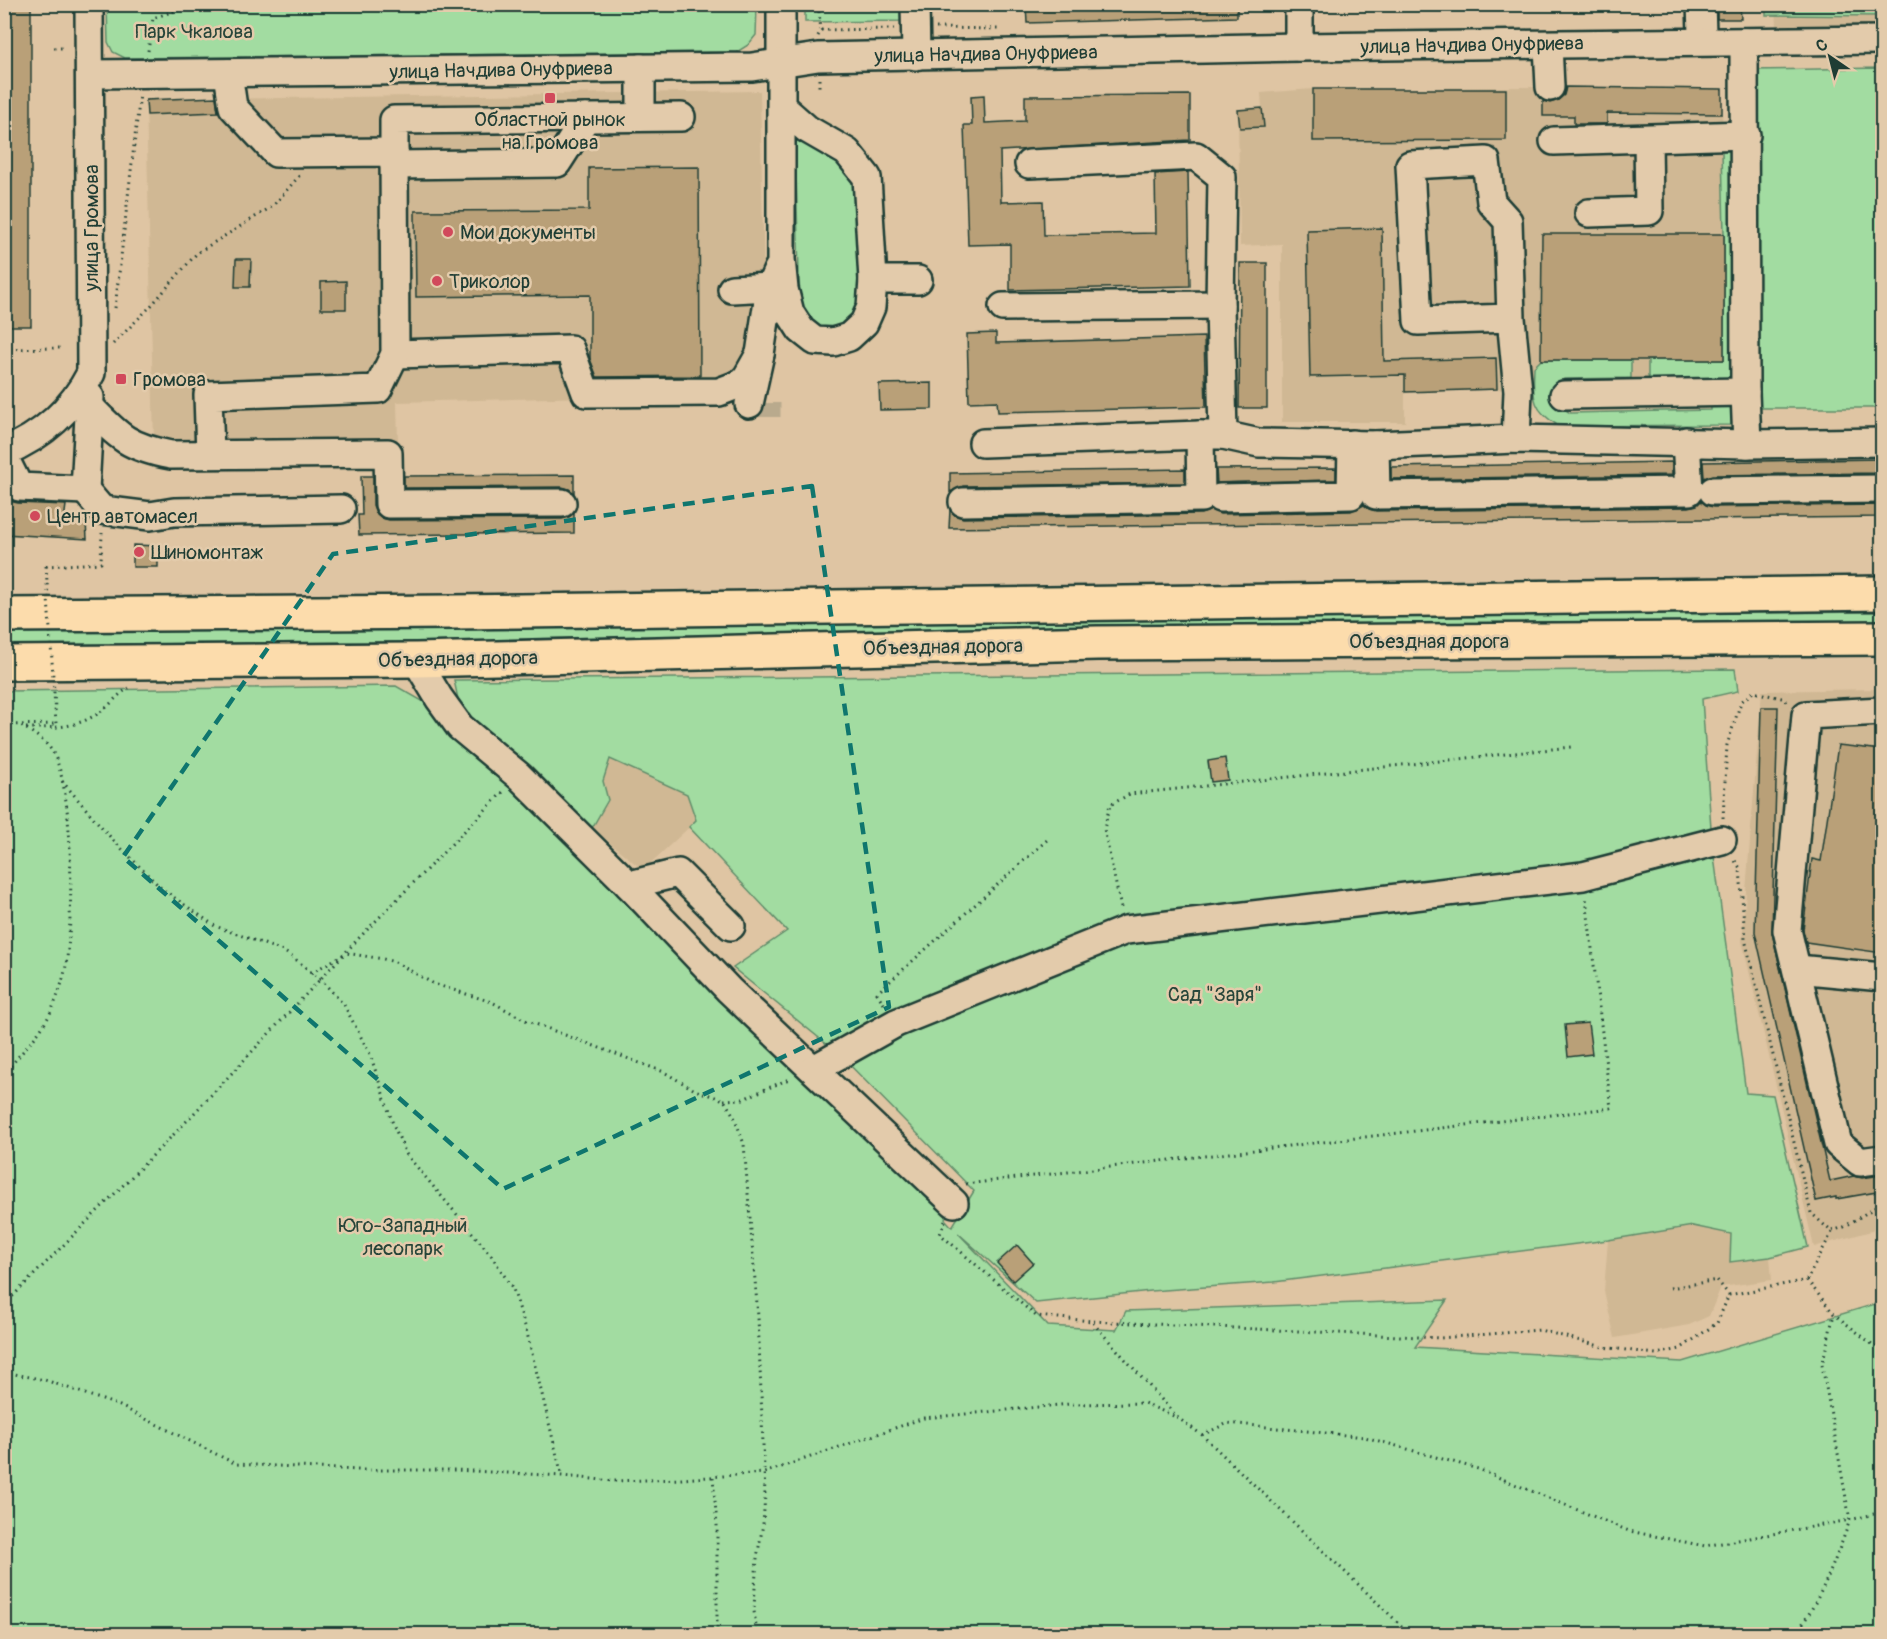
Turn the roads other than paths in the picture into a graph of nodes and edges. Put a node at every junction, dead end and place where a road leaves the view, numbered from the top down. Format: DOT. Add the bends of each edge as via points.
graph roads {
  1 [pos="89,4"];
  2 [pos="781,4"];
  3 [pos="1701,4"];
  4 [pos="1299,9"];
  5 [pos="915,16"];
  6 [pos="1702,33"];
  7 [pos="1882,40"];
  8 [pos="1744,42"];
  9 [pos="1548,45"];
  10 [pos="1299,47"];
  11 [pos="916,56"];
  12 [pos="782,63"];
  13 [pos="641,68"];
  14 [pos="228,73"];
  15 [pos="90,75"];
  16 [pos="1550,87"];
  17 [pos="782,107"];
  18 [pos="641,117"];
  19 [pos="681,117"];
  20 [pos="586,118"];
  21 [pos="1746,135"];
  22 [pos="1648,140"];
  23 [pos="1554,141"];
  24 [pos="394,158"];
  25 [pos="1029,164"];
  26 [pos="1589,213"];
  27 [pos="782,259"];
  28 [pos="873,280"];
  29 [pos="918,280"];
  30 [pos="770,287"];
  31 [pos="732,289"];
  32 [pos="1220,305"];
  33 [pos="1003,307"];
  34 [pos="1512,318"];
  35 [pos="395,354"];
  36 [pos="760,354"];
  37 [pos="92,373"];
  38 [pos="1745,392"];
  39 [pos="1564,395"];
  40 [pos="758,403"];
  41 [pos="90,407"];
  42 [pos="1212,435"];
  43 [pos="1516,439"];
  44 [pos="1686,441"];
  45 [pos="1882,442"];
  46 [pos="983,443"];
  47 [pos="1364,444"];
  48 [pos="1747,444"];
  49 [pos="210,454"];
  50 [pos="7,467"];
  51 [pos="1882,489"];
  52 [pos="85,490"];
  53 [pos="1713,491"];
  54 [pos="1220,498"];
  55 [pos="963,502"];
  56 [pos="562,503"];
  57 [pos="341,509"];
  58 [pos="1882,593"];
  59 [pos="4,615"];
  60 [pos="1882,638"];
  61 [pos="416,660"];
  62 [pos="4,663"];
  63 [pos="1882,711"];
  64 [pos="1722,840"];
  65 [pos="629,885"];
  66 [pos="730,926"];
  67 [pos="1797,969"];
  68 [pos="1882,977"];
  69 [pos="814,1069"];
  70 [pos="1882,1159"];
  71 [pos="954,1203"];
  1 -- 15 [label="street, улица Громова"];
  2 -- 12 [label="street"];
  3 -- 6 [label="street"];
  4 -- 10 [label="street"];
  5 -- 11 [label="street"];
  7 -- 8 [label="street, улица Начдива Онуфриева"];
  8 -- 9 [label="street, улица Начдива Онуфриева"];
  8 -- 21 [label="street"];
  9 -- 10 [label="street, улица Начдива Онуфриева"];
  9 -- 16 [label="street"];
  10 -- 11 [label="street, улица Начдива Онуфриева"];
  11 -- 12 [label="street, улица Начдива Онуфриева" via="818,57"];
  12 -- 13 [label="street, улица Начдива Онуфриева"];
  12 -- 17 [label="street"];
  13 -- 14 [label="street, улица Начдива Онуфриева"];
  13 -- 18 [label="street"];
  14 -- 15 [label="street, улица Начдива Онуфриева"];
  14 -- 24 [label="street" via="233,107 276,153"];
  15 -- 37 [label="street, улица Громова"];
  17 -- 27 [label="street"];
  17 -- 28 [label="street" via="807,129 847,152 867,177"];
  18 -- 19 [label="street"];
  18 -- 20 [label="street"];
  20 -- 24 [label="street" via="557,163"];
  20 -- 24 [label="street" via="394,120"];
  21 -- 22 [label="street"];
  21 -- 38 [label="street"];
  22 -- 23 [label="street"];
  22 -- 26 [label="street" via="1649,211"];
  24 -- 35 [label="street"];
  25 -- 32 [label="street" via="1196,156 1222,177"];
  27 -- 28 [label="street" via="790,313 801,330 815,340 833,342 849,337 864,323 871,307"];
  27 -- 30 [label="street"];
  28 -- 29 [label="street"];
  30 -- 31 [label="street"];
  30 -- 36 [label="street"];
  32 -- 33 [label="street"];
  32 -- 42 [label="street"];
  34 -- 34 [label="street" via="1508,220 1491,202 1486,160 1410,165 1418,321"];
  34 -- 43 [label="street" via="1518,391"];
  35 -- 36 [label="street" via="570,349 586,393 718,392 747,377"];
  35 -- 49 [label="street" via="378,389 208,395"];
  36 -- 40 [label="street"];
  37 -- 41 [label="street, улица Громова"];
  37 -- 50 [label="street" via="72,404"];
  38 -- 39 [label="street"];
  38 -- 48 [label="street"];
  41 -- 49 [label="street" via="129,443 144,450 171,455"];
  41 -- 52 [label="street, улица Громова"];
  42 -- 46 [label="street"];
  42 -- 47 [label="street" via="1259,443"];
  42 -- 55 [label="street" via="1201,498"];
  43 -- 44 [label="street"];
  43 -- 47 [label="street"];
  44 -- 47 [label="street" via="1689,491 1376,495"];
  44 -- 48 [label="street"];
  45 -- 48 [label="street"];
  47 -- 54 [label="street" via="1351,495"];
  49 -- 56 [label="street" via="388,453 389,504"];
  50 -- 52 [label="street" via="19,487"];
  51 -- 53 [label="street"];
  52 -- 57 [label="street" via="102,510 150,516 174,512"];
  58 -- 59 [label="main road"];
  60 -- 61 [label="main road, Объездная дорога" via="1097,643"];
  61 -- 62 [label="main road, Объездная дорога"];
  61 -- 65 [label="street" via="460,726 519,776"];
  63 -- 67 [label="street" via="1806,715 1787,930"];
  64 -- 69 [label="street" via="1583,876 1126,930 896,1023"];
  65 -- 66 [label="street" via="678,873"];
  65 -- 69 [label="street" via="729,990"];
  67 -- 68 [label="street"];
  67 -- 70 [label="street" via="1838,1144 1860,1162"];
  69 -- 71 [label="street"];
}
